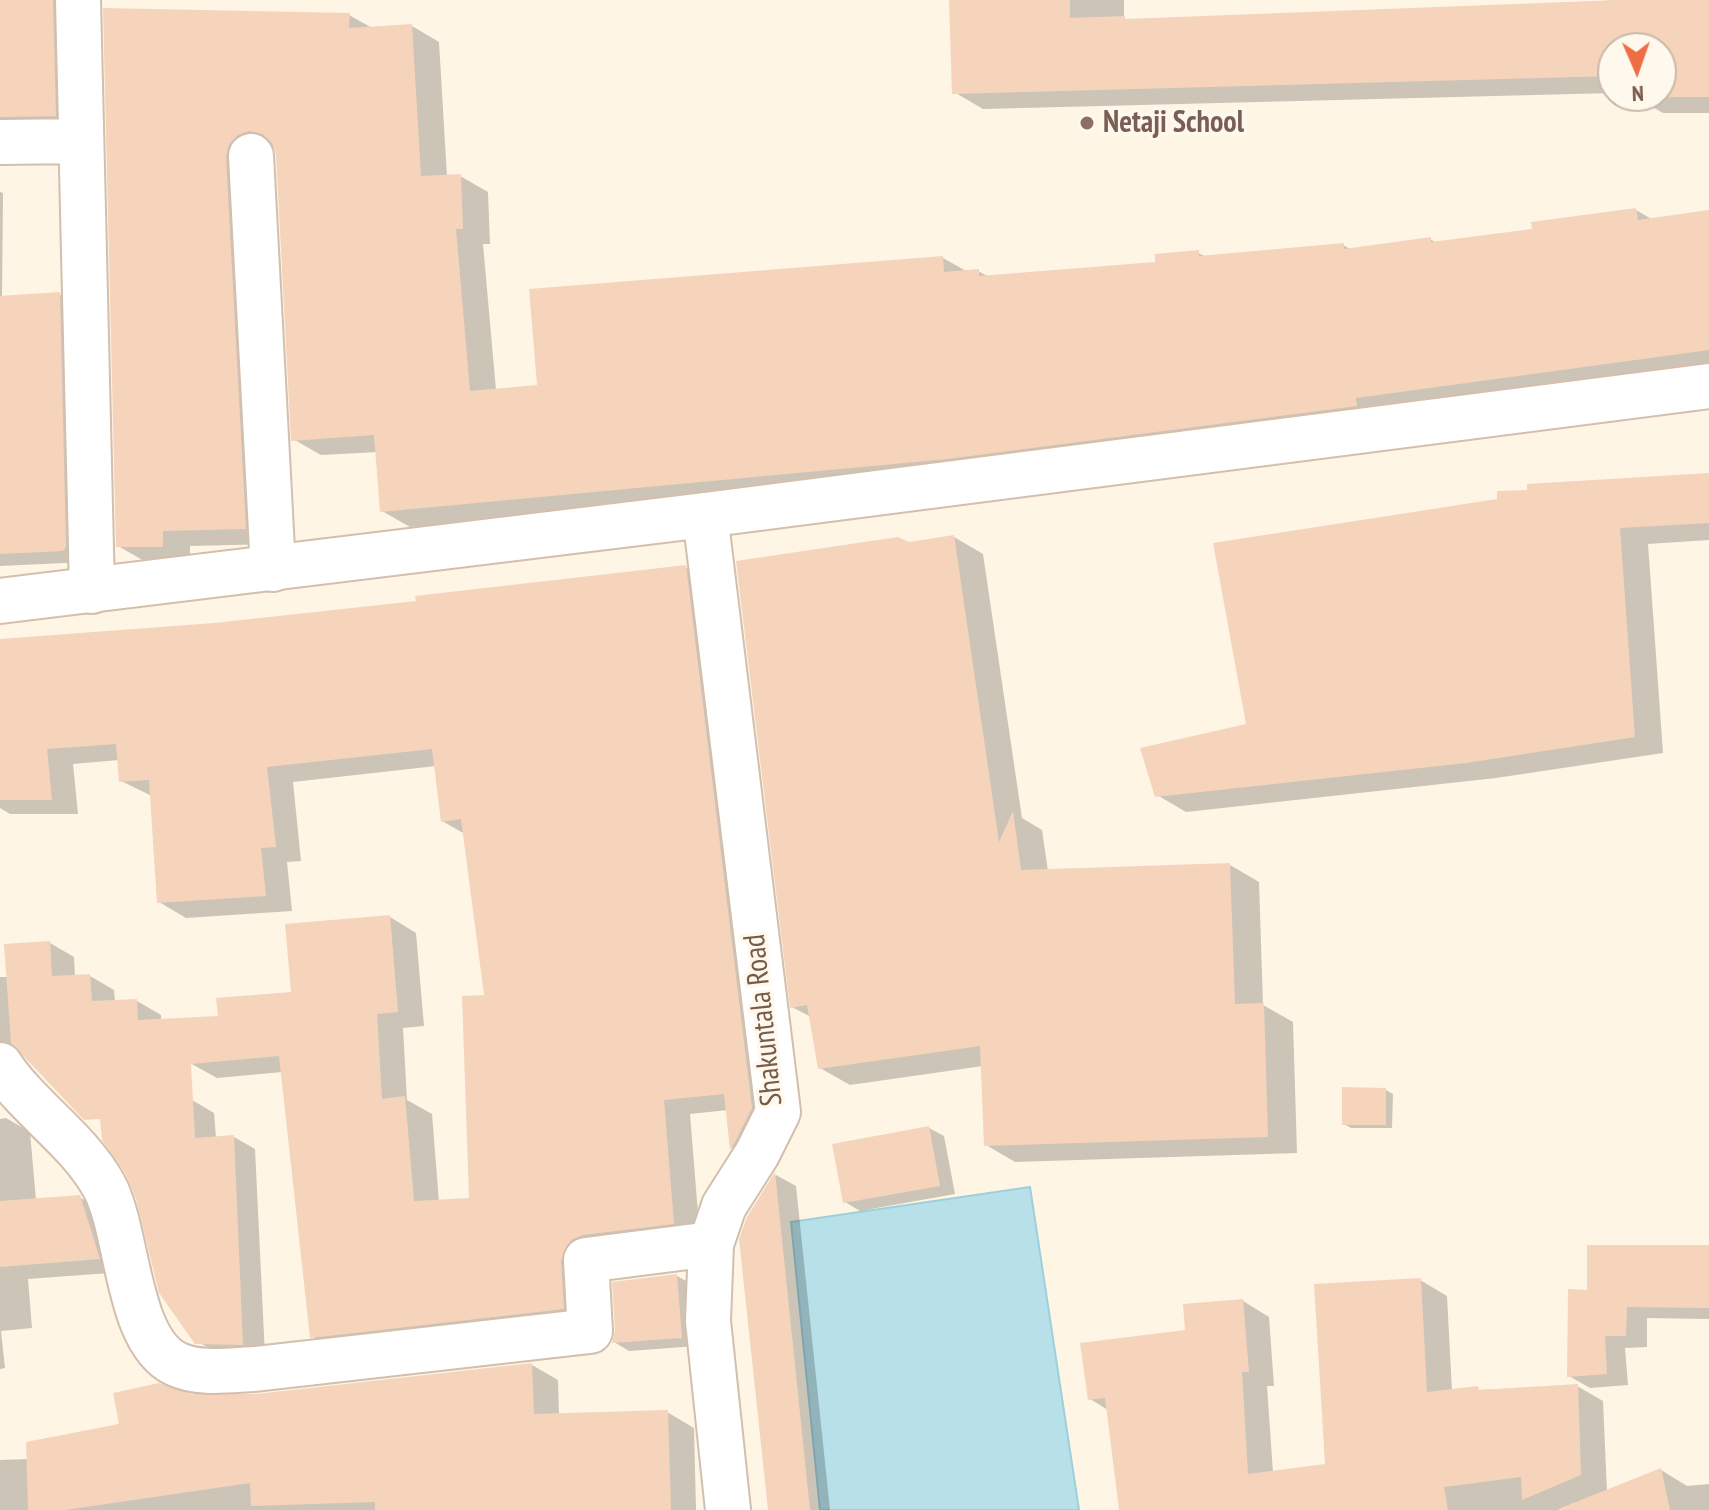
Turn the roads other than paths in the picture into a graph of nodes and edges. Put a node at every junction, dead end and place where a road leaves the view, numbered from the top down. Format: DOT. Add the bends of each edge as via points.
graph roads {
  1 [pos="78,0"];
  2 [pos="80,141"];
  3 [pos="0,142"];
  4 [pos="251,156"];
  5 [pos="1709,386"];
  6 [pos="705,515"];
  7 [pos="273,569"];
  8 [pos="92,591"];
  9 [pos="0,601"];
  10 [pos="0,1065"];
  11 [pos="711,1244"];
  12 [pos="728,1510"];
  1 -- 2 [label="street"];
  2 -- 3 [label="street"];
  2 -- 8 [label="street"];
  4 -- 7 [label="street"];
  5 -- 6 [label="street"];
  6 -- 7 [label="street"];
  6 -- 11 [label="street, Shakuntala Road" via="778,1112 724,1206"];
  7 -- 8 [label="street"];
  8 -- 9 [label="street"];
  10 -- 11 [label="street" via="103,1185 150,1340 175,1364 212,1372 255,1369 590,1331 586,1260"];
  11 -- 12 [label="street, Shakuntala Road" via="708,1321"];
}
